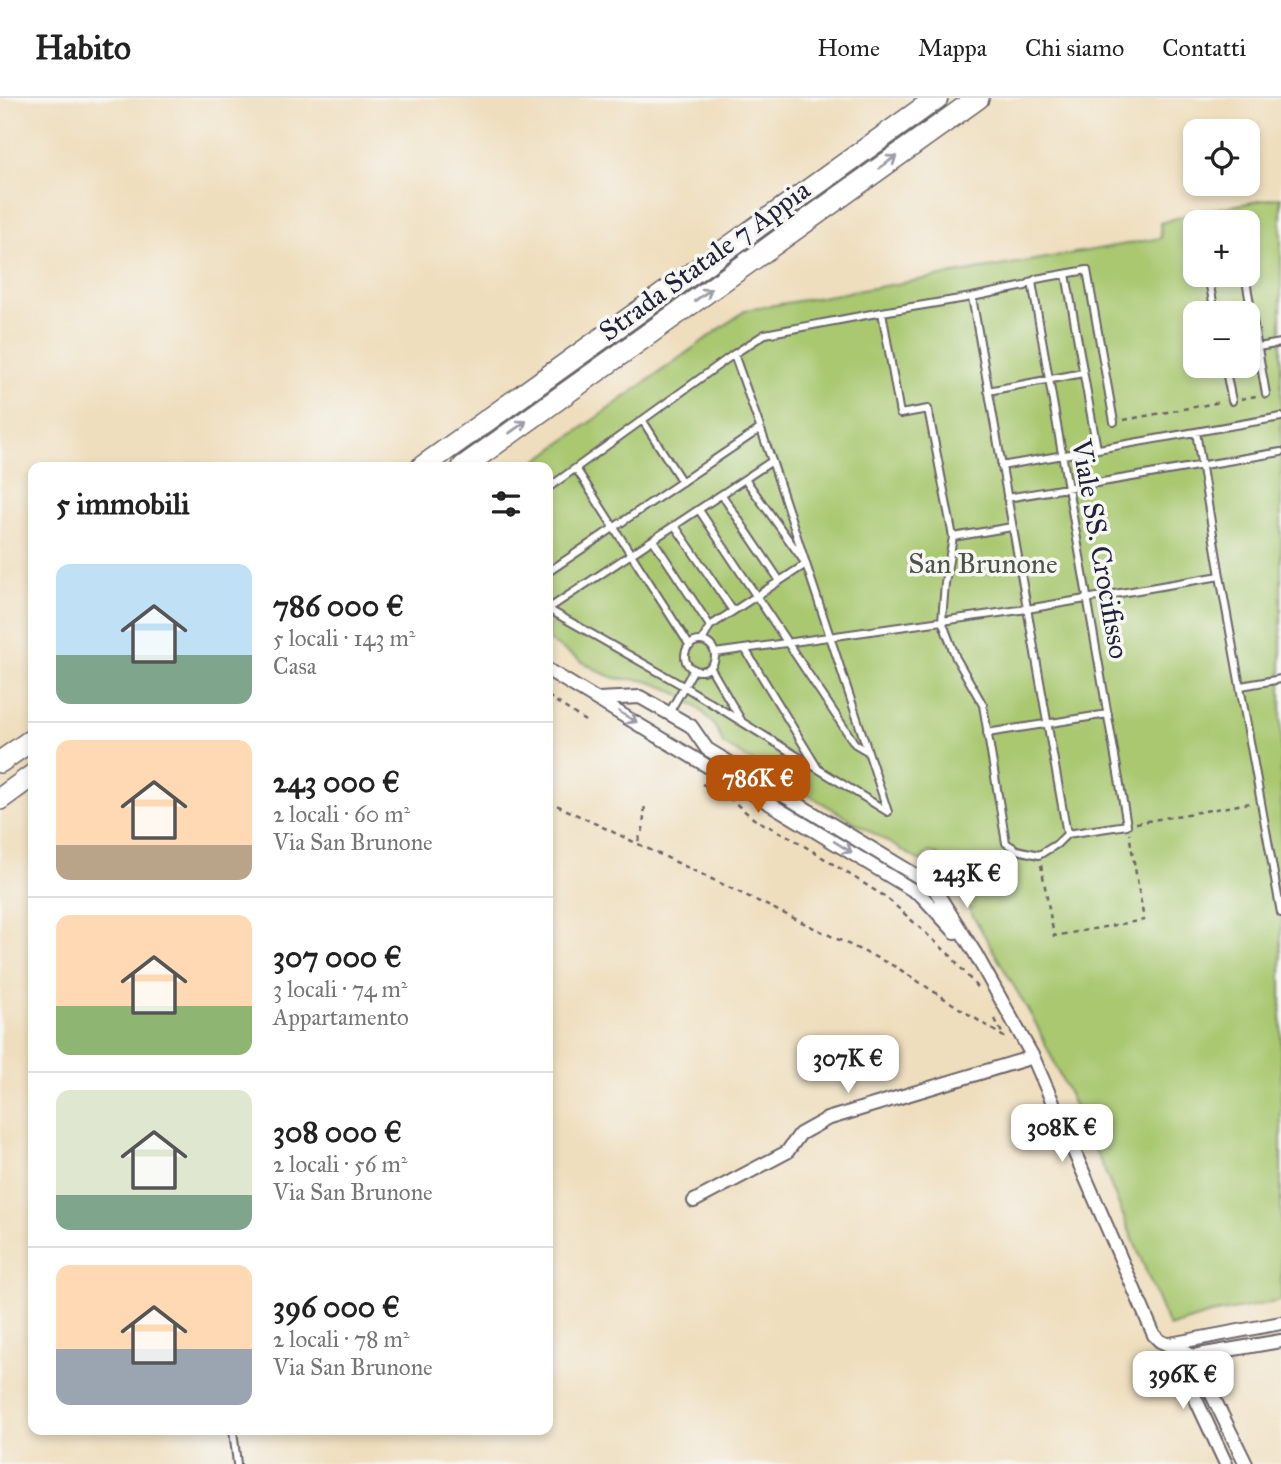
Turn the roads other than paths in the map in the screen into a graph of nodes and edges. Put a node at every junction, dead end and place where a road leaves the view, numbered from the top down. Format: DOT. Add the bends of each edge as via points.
graph roads {
  1 [pos="937,98"];
  2 [pos="978,98"];
  3 [pos="1066,274"];
  4 [pos="1032,282"];
  5 [pos="972,297"];
  6 [pos="882,312"];
  7 [pos="1281,343"];
  8 [pos="1260,347"];
  9 [pos="734,354"];
  10 [pos="1260,359"];
  11 [pos="1083,373"];
  12 [pos="1227,378"];
  13 [pos="1050,379"];
  14 [pos="988,391"];
  15 [pos="1266,394"];
  16 [pos="1232,401"];
  17 [pos="1281,417"];
  18 [pos="643,421"];
  19 [pos="1114,422"];
  20 [pos="760,429"];
  21 [pos="1196,432"];
  22 [pos="1097,449"];
  23 [pos="1281,452"];
  24 [pos="1063,455"];
  25 [pos="772,461"];
  26 [pos="429,462"];
  27 [pos="470,462"];
  28 [pos="1202,465"];
  29 [pos="1001,466"];
  30 [pos="576,470"];
  31 [pos="745,479"];
  32 [pos="682,482"];
  33 [pos="553,485"];
  34 [pos="1069,487"];
  35 [pos="722,495"];
  36 [pos="1007,498"];
  37 [pos="699,510"];
  38 [pos="675,526"];
  39 [pos="1012,527"];
  40 [pos="613,528"];
  41 [pos="953,537"];
  42 [pos="653,540"];
  43 [pos="631,555"];
  44 [pos="806,564"];
  45 [pos="553,569"];
  46 [pos="1220,576"];
  47 [pos="780,581"];
  48 [pos="756,596"];
  49 [pos="1087,599"];
  50 [pos="553,606"];
  51 [pos="1027,609"];
  52 [pos="733,611"];
  53 [pos="553,612"];
  54 [pos="942,621"];
  55 [pos="710,626"];
  56 [pos="830,637"];
  57 [pos="702,641"];
  58 [pos="788,643"];
  59 [pos="690,646"];
  60 [pos="745,649"];
  61 [pos="715,653"];
  62 [pos="710,667"];
  63 [pos="694,669"];
  64 [pos="553,673"];
  65 [pos="1281,679"];
  66 [pos="1241,686"];
  67 [pos="685,687"];
  68 [pos="598,699"];
  69 [pos="668,713"];
  70 [pos="1108,714"];
  71 [pos="742,721"];
  72 [pos="1048,724"];
  73 [pos="988,733"];
  74 [pos="28,742"];
  75 [pos="868,752"];
  76 [pos="1,761"];
  77 [pos="820,770"];
  78 [pos="28,779"];
  79 [pos="0,799"];
  80 [pos="1067,834"];
  81 [pos="1280,904"];
  82 [pos="1281,913"];
  83 [pos="975,953"];
  84 [pos="1033,1057"];
  85 [pos="694,1201"];
  86 [pos="1281,1322"];
  87 [pos="1281,1341"];
  88 [pos="1170,1345"];
  89 [pos="1193,1356"];
  90 [pos="234,1435"];
  91 [pos="237,1464"];
  92 [pos="1226,1464"];
  93 [pos="1246,1464"];
  1 -- 26 [label="highway, Strada Statale 7 Appia"];
  27 -- 2 [label="highway, Strada Statale 7 Appia, one-way"];
  3 -- 4 [label="lane"];
  3 -- 11 [label="lane"];
  3 -- 19 [label="lane" via="1087,270"];
  4 -- 5 [label="lane"];
  4 -- 13 [label="lane, Viale SS. Crocifisso"];
  5 -- 6 [label="lane"];
  5 -- 14 [label="lane"];
  6 -- 9 [label="lane" via="765,334"];
  6 -- 41 [label="lane" via="900,414 928,409"];
  7 -- 8 [label="lane"];
  9 -- 18 [label="lane"];
  9 -- 20 [label="lane"];
  10 -- 15 [label="lane"];
  11 -- 13 [label="lane"];
  11 -- 22 [label="lane"];
  12 -- 16 [label="lane"];
  13 -- 14 [label="lane"];
  13 -- 24 [label="lane, Viale SS. Crocifisso"];
  14 -- 29 [label="lane"];
  17 -- 21 [label="lane"];
  18 -- 30 [label="lane"];
  18 -- 32 [label="lane"];
  20 -- 25 [label="lane"];
  20 -- 32 [label="lane"];
  21 -- 22 [label="lane"];
  21 -- 28 [label="lane"];
  22 -- 24 [label="lane"];
  23 -- 28 [label="lane"];
  24 -- 29 [label="lane"];
  24 -- 34 [label="lane, Viale SS. Crocifisso"];
  25 -- 31 [label="lane"];
  25 -- 44 [label="lane"];
  28 -- 34 [label="lane"];
  28 -- 46 [label="lane"];
  29 -- 36 [label="lane"];
  30 -- 33 [label="lane"];
  30 -- 40 [label="lane"];
  31 -- 35 [label="lane"];
  31 -- 44 [label="lane"];
  32 -- 40 [label="lane"];
  34 -- 36 [label="lane"];
  34 -- 49 [label="lane, Viale SS. Crocifisso"];
  35 -- 37 [label="lane"];
  35 -- 47 [label="lane"];
  36 -- 39 [label="lane"];
  37 -- 38 [label="lane"];
  37 -- 48 [label="lane"];
  38 -- 42 [label="lane"];
  38 -- 52 [label="lane"];
  39 -- 41 [label="lane"];
  39 -- 51 [label="lane"];
  40 -- 43 [label="lane"];
  40 -- 45 [label="lane"];
  41 -- 54 [label="lane"];
  42 -- 43 [label="lane"];
  42 -- 55 [label="lane"];
  43 -- 50 [label="lane"];
  43 -- 59 [label="lane"];
  44 -- 47 [label="lane"];
  44 -- 56 [label="lane"];
  46 -- 49 [label="lane"];
  46 -- 66 [label="lane"];
  47 -- 48 [label="lane"];
  48 -- 52 [label="lane"];
  48 -- 58 [label="lane"];
  49 -- 51 [label="lane"];
  49 -- 70 [label="lane, Viale SS. Crocifisso"];
  51 -- 54 [label="lane"];
  51 -- 72 [label="lane"];
  52 -- 55 [label="lane"];
  53 -- 67 [label="lane"];
  54 -- 56 [label="lane"];
  54 -- 73 [label="lane" via="956,658 983,705"];
  55 -- 57 [label="lane"];
  56 -- 58 [label="lane"];
  56 -- 75 [label="lane"];
  57 -- 59 [label="lane"];
  57 -- 61 [label="lane"];
  58 -- 60 [label="lane"];
  58 -- 75 [label="lane" via="855,744"];
  59 -- 63 [label="lane" via="685,659"];
  60 -- 61 [label="lane"];
  60 -- 77 [label="lane"];
  61 -- 62 [label="lane"];
  62 -- 63 [label="lane"];
  62 -- 71 [label="lane"];
  63 -- 67 [label="lane"];
  64 -- 68 [label="street"];
  65 -- 66 [label="lane"];
  66 -- 81 [label="lane"];
  67 -- 69 [label="lane"];
  67 -- 71 [label="lane"];
  68 -- 69 [label="street" via="640,697"];
  68 -- 83 [label="street, one-way" via="921,895"];
  69 -- 83 [label="street" via="691,726 706,749 932,885"];
  70 -- 72 [label="lane"];
  70 -- 80 [label="lane, Viale SS. Crocifisso" via="1127,825"];
  71 -- 77 [label="lane"];
  72 -- 73 [label="lane"];
  72 -- 80 [label="lane"];
  73 -- 80 [label="lane" via="1006,842 1039,855"];
  74 -- 76 [label="highway"];
  75 -- 77 [label="lane" via="888,812"];
  78 -- 79 [label="highway"];
  81 -- 82 [label="lane"];
  83 -- 84 [label="street"];
  84 -- 85 [label="street" via="827,1119 800,1134 787,1152"];
  84 -- 88 [label="street" via="1154,1335"];
  86 -- 88 [label="street"];
  87 -- 89 [label="street"];
  88 -- 89 [label="street"];
  88 -- 92 [label="street"];
  89 -- 93 [label="street"];
  90 -- 91 [label="lane"];
}
